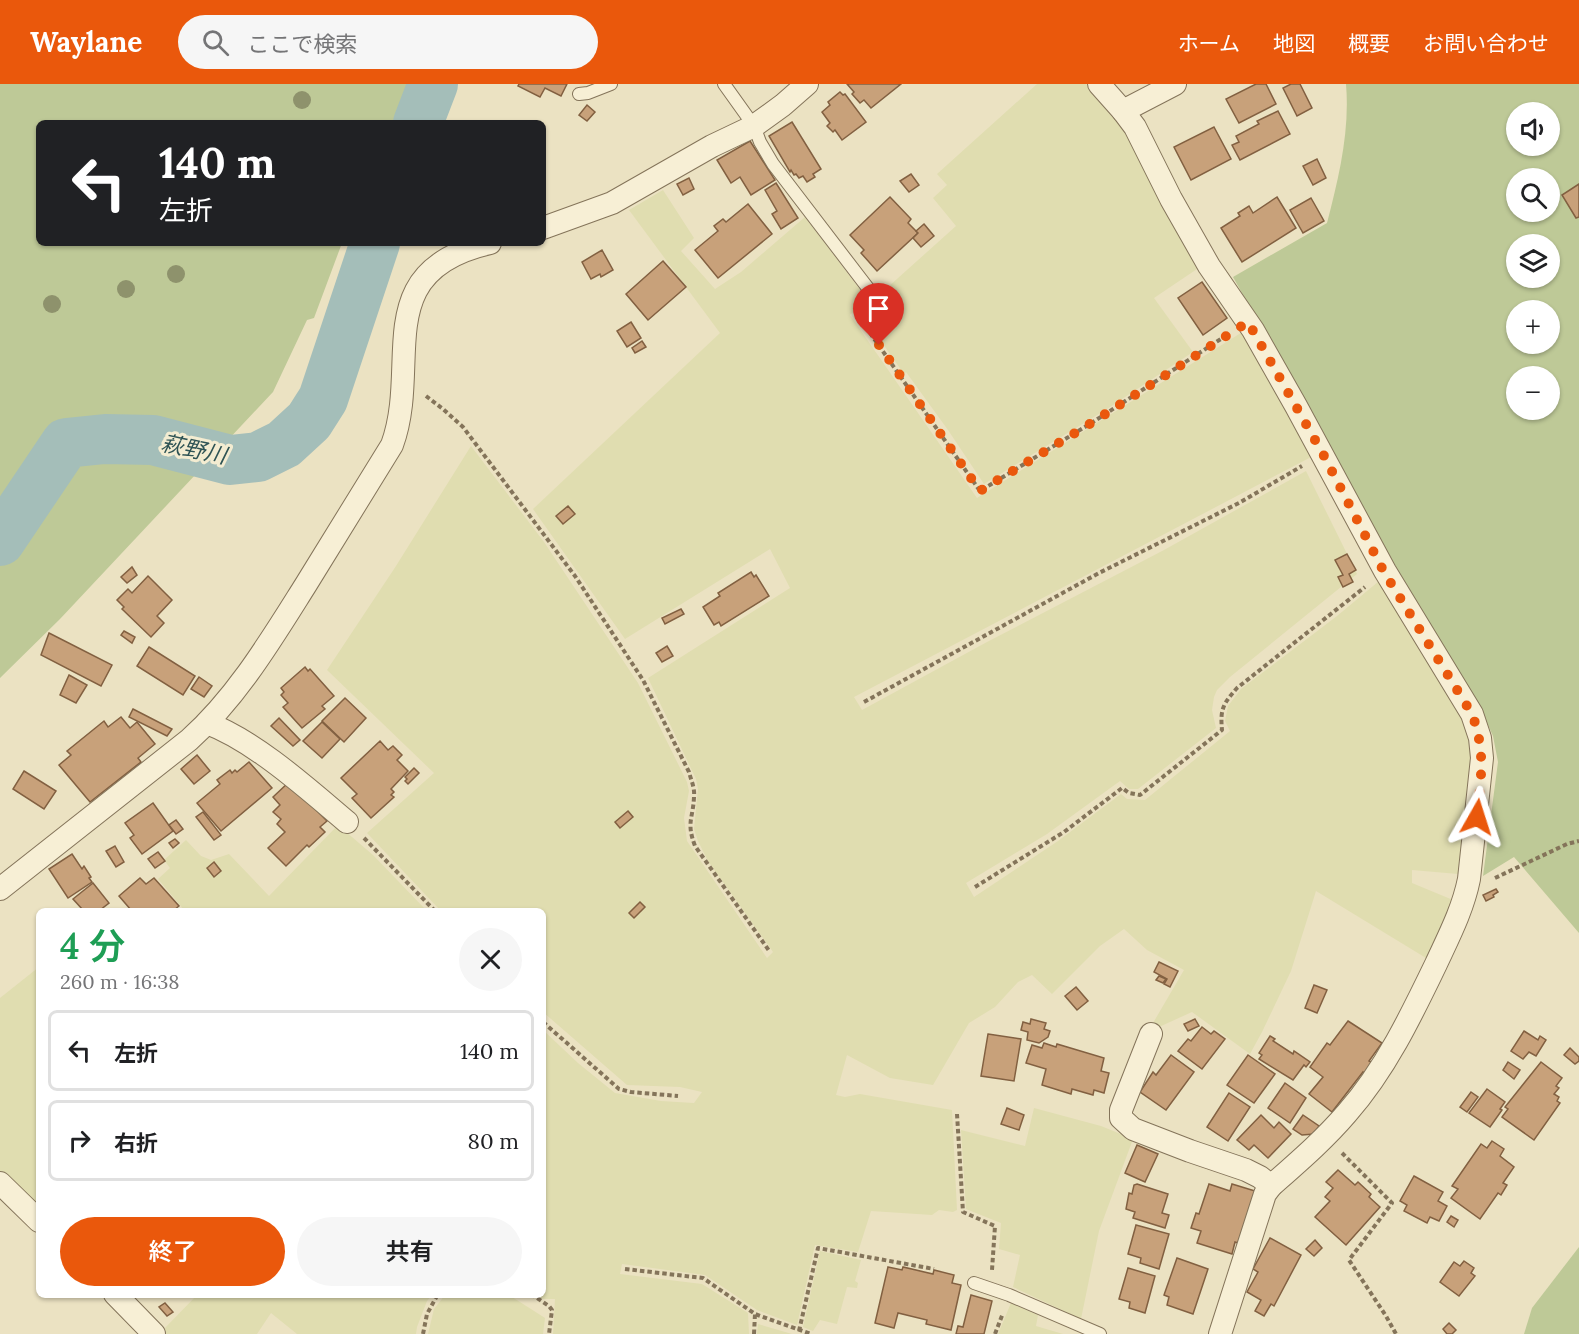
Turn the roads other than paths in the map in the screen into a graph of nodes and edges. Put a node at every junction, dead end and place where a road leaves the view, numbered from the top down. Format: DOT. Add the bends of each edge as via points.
graph roads {
  1 [pos="611,84"];
  2 [pos="724,84"];
  3 [pos="807,84"];
  4 [pos="1099,84"];
  5 [pos="1175,84"];
  6 [pos="579,94"];
  7 [pos="1123,111"];
  8 [pos="754,126"];
  9 [pos="546,227"];
  10 [pos="477,246"];
  11 [pos="874,296"];
  12 [pos="207,723"];
  13 [pos="347,822"];
  14 [pos="0,890"];
  15 [pos="1151,1034"];
  16 [pos="0,1183"];
  17 [pos="1271,1186"];
  18 [pos="36,1218"];
  19 [pos="974,1283"];
  20 [pos="119,1298"];
  21 [pos="154,1334"];
  22 [pos="1100,1334"];
  23 [pos="1220,1334"];
  1 -- 6 [label="lane"];
  2 -- 8 [label="lane"];
  3 -- 8 [label="street"];
  4 -- 7 [label="street"];
  5 -- 7 [label="street"];
  7 -- 17 [label="street" via="1209,266 1248,322 1323,454 1384,572 1472,714 1480,738 1482,758 1467,891 1452,929 1402,1031 1370,1084 1326,1136"];
  8 -- 9 [label="street" via="612,203"];
  8 -- 11 [label="lane" via="778,171"];
  10 -- 12 [label="street" via="448,257 417,288 404,336 398,423 392,445 278,629"];
  12 -- 13 [label="street" via="245,743"];
  12 -- 14 [label="street"];
  15 -- 17 [label="street" via="1121,1110 1124,1123 1157,1139 1246,1170"];
  16 -- 18 [label="street"];
  17 -- 23 [label="street" via="1265,1194"];
  19 -- 22 [label="lane"];
  20 -- 21 [label="street"];
}
